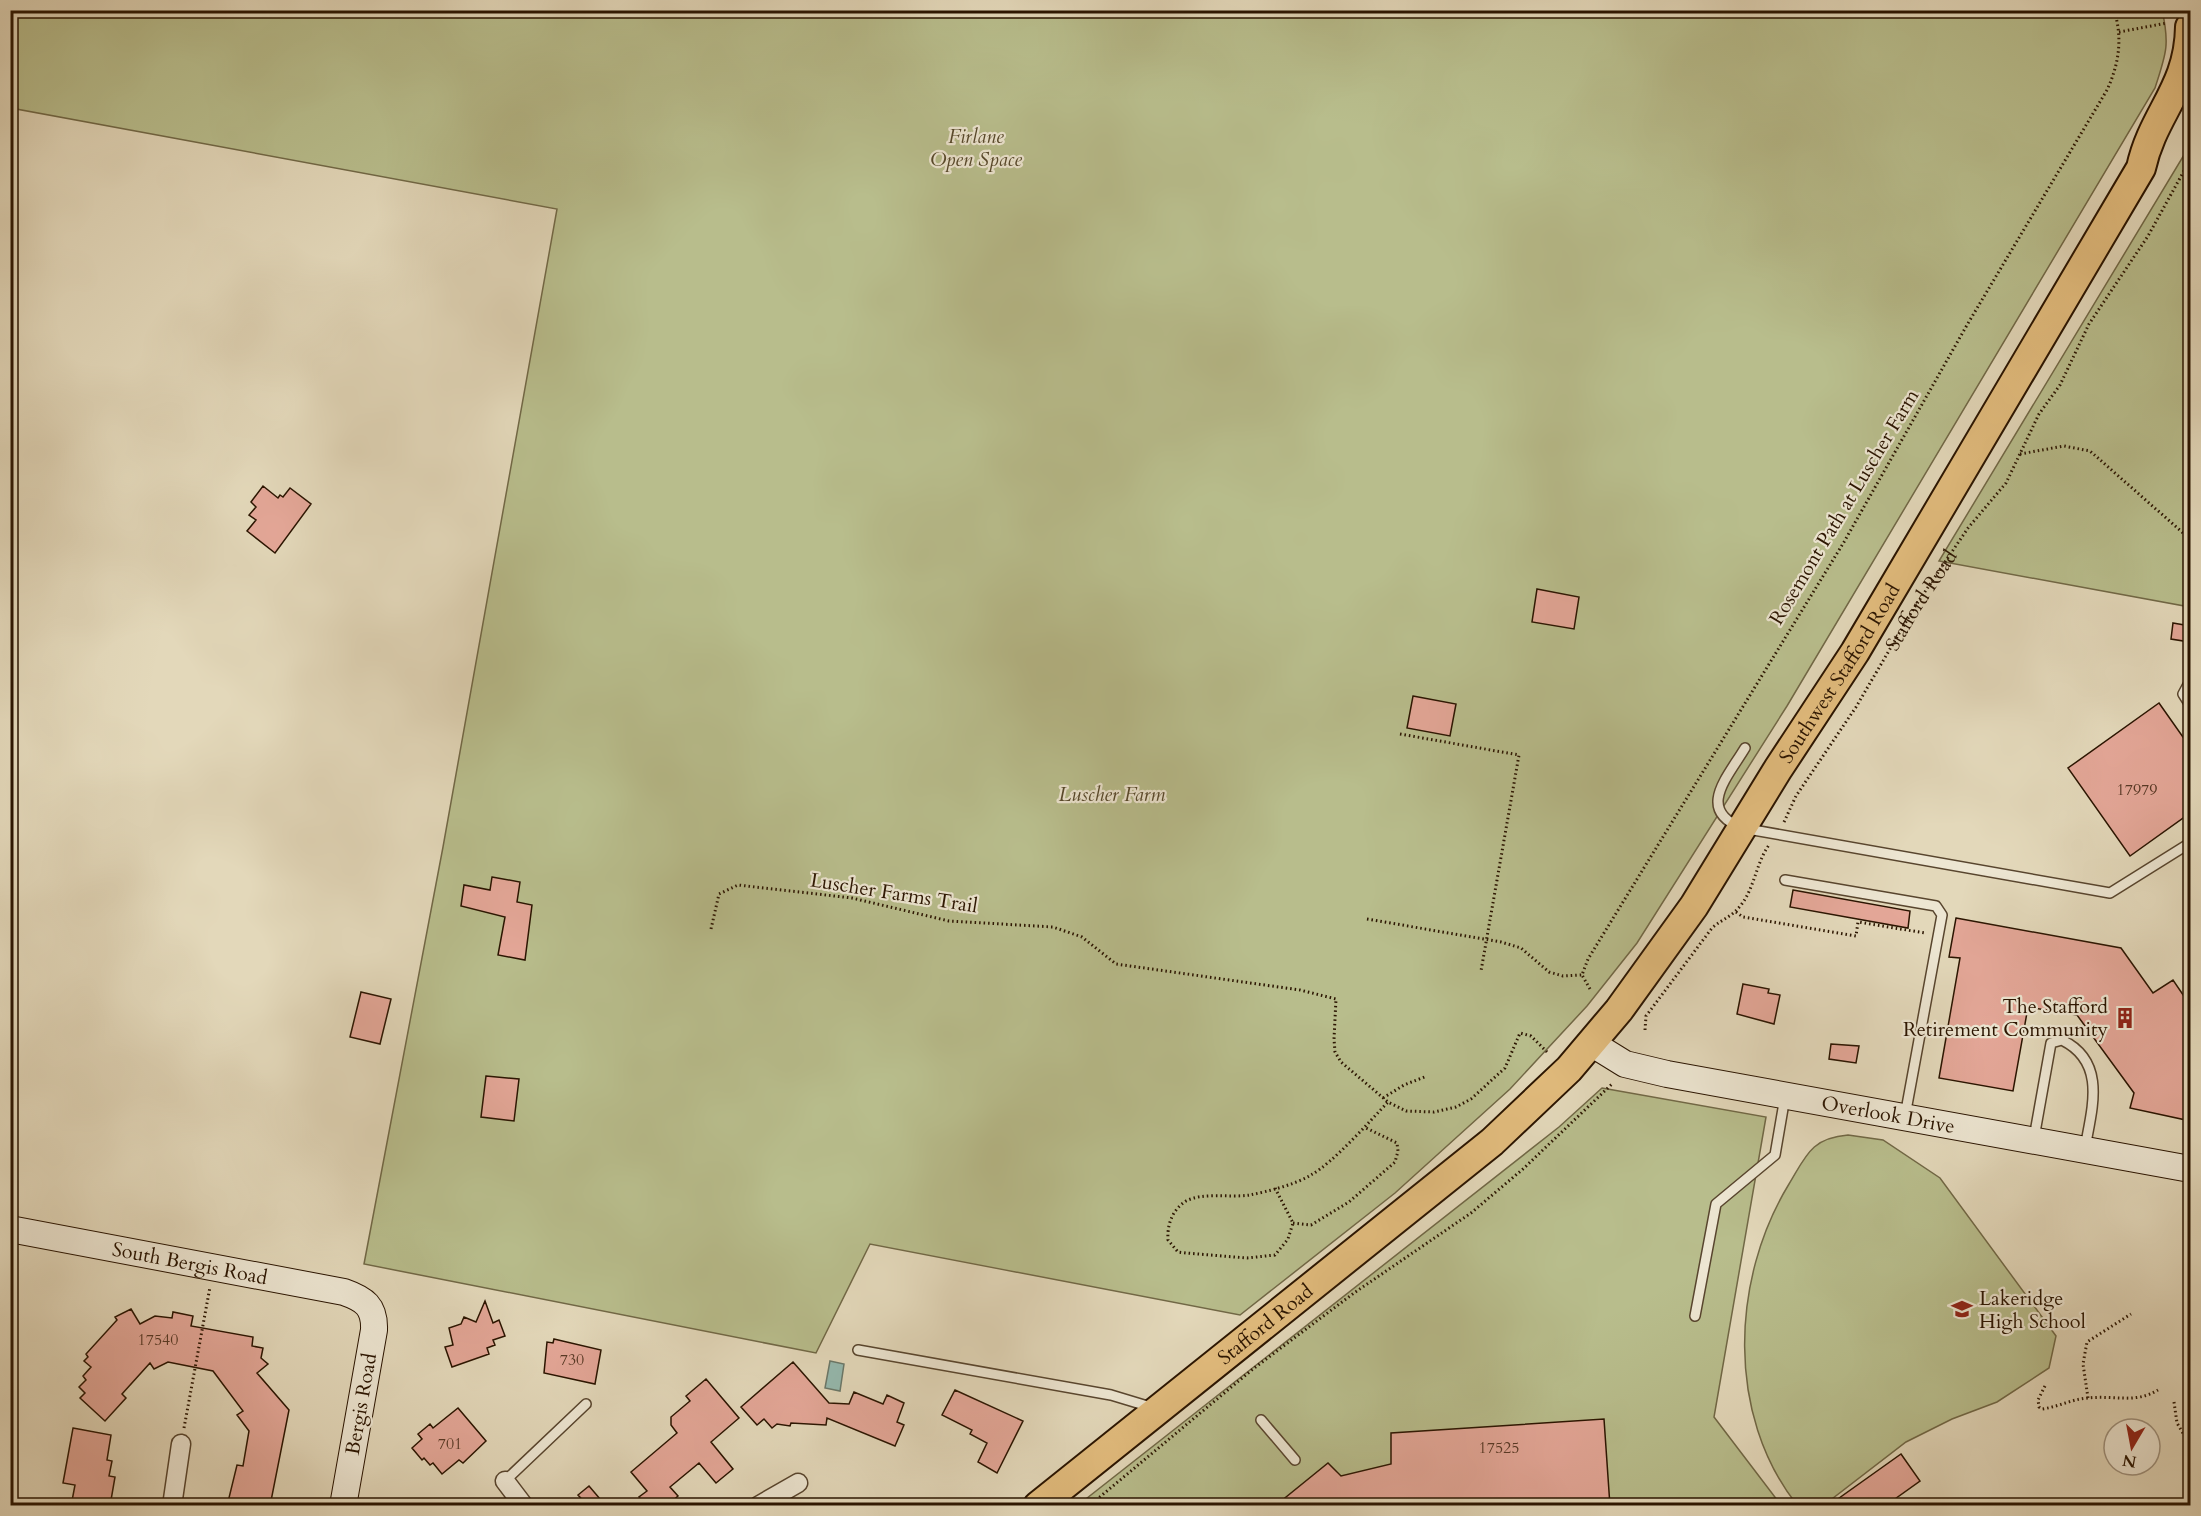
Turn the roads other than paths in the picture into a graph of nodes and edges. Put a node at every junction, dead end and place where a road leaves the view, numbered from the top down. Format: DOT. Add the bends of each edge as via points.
graph roads {
  1 [pos="2183,22"];
  2 [pos="2190,102"];
  3 [pos="2141,168"];
  4 [pos="2190,681"];
  5 [pos="2190,705"];
  6 [pos="1745,748"];
  7 [pos="1742,828"];
  8 [pos="2190,843"];
  9 [pos="1785,880"];
  10 [pos="1591,1043"];
  11 [pos="1785,1096"];
  12 [pos="1904,1118"];
  13 [pos="2034,1141"];
  14 [pos="1492,1142"];
  15 [pos="2084,1150"];
  16 [pos="2190,1169"];
  17 [pos="10,1229"];
  18 [pos="367,1303"];
  19 [pos="1695,1316"];
  20 [pos="858,1350"];
  21 [pos="586,1404"];
  22 [pos="1159,1410"];
  23 [pos="1261,1420"];
  24 [pos="181,1444"];
  25 [pos="1295,1460"];
  26 [pos="505,1481"];
  27 [pos="798,1483"];
  28 [pos="172,1506"];
  29 [pos="343,1506"];
  30 [pos="524,1506"];
  31 [pos="758,1506"];
  32 [pos="1038,1506"];
  1 -- 3 [label="main road, Southwest Stafford Road" via="2188,58 2184,72 2147,143"];
  2 -- 3 [label="main road, Southwest Stafford Road" via="2161,151"];
  3 -- 7 [label="main road, Southwest Stafford Road" via="1922,541"];
  4 -- 5 [label="lane" via="2183,694"];
  6 -- 7 [label="lane" via="1717,800 1717,811"];
  7 -- 8 [label="lane" via="2110,893"];
  7 -- 10 [label="main road, Southwest Stafford Road" via="1674,936"];
  9 -- 12 [label="lane" via="1936,906 1942,915"];
  10 -- 11 [label="street, Overlook Drive" via="1625,1064"];
  10 -- 14 [label="main road, Southwest Stafford Road"];
  11 -- 12 [label="street, Overlook Drive"];
  11 -- 19 [label="lane" via="1775,1155 1716,1204"];
  12 -- 13 [label="street, Overlook Drive"];
  13 -- 15 [label="street, Overlook Drive"];
  13 -- 15 [label="lane" via="2051,1043 2062,1040 2077,1047 2093,1077 2095,1089"];
  14 -- 22 [label="main road, Stafford Road"];
  15 -- 16 [label="street, Overlook Drive"];
  17 -- 18 [label="street, South Bergis Road" via="344,1292"];
  18 -- 29 [label="street, Bergis Road" via="374,1317 374,1330"];
  20 -- 22 [label="lane" via="1111,1395"];
  21 -- 26 [label="lane"];
  22 -- 32 [label="main road, Stafford Road"];
  23 -- 25 [label="lane"];
  24 -- 28 [label="street"];
  26 -- 30 [label="street"];
  27 -- 31 [label="street"];
}
